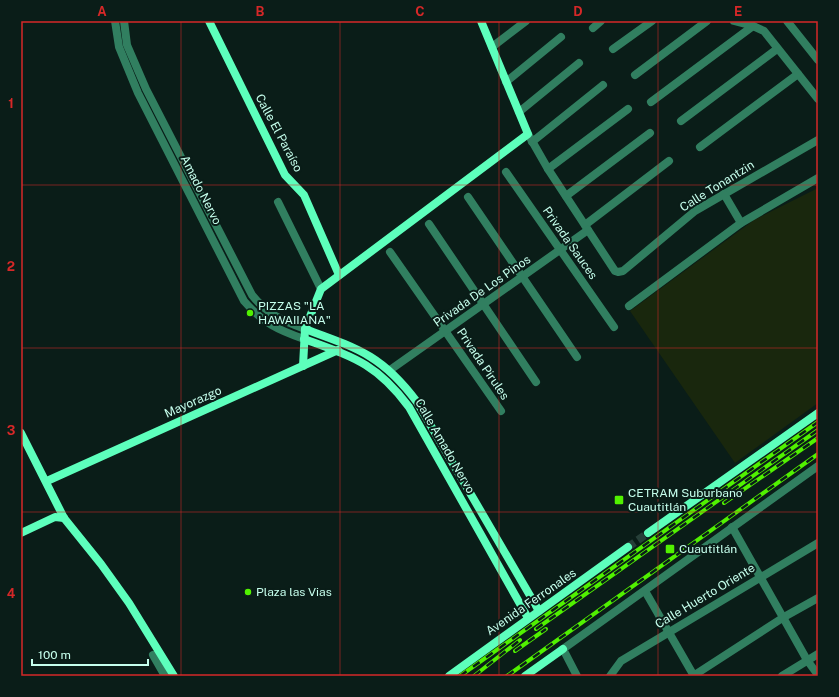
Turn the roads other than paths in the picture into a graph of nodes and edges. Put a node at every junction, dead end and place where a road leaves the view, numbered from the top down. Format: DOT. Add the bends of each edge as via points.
graph roads {
  1 [pos="115,21"];
  2 [pos="124,21"];
  3 [pos="209,21"];
  4 [pos="481,21"];
  5 [pos="526,21"];
  6 [pos="601,21"];
  7 [pos="652,21"];
  8 [pos="707,21"];
  9 [pos="734,21"];
  10 [pos="787,21"];
  11 [pos="753,26"];
  12 [pos="592,28"];
  13 [pos="561,37"];
  14 [pos="492,47"];
  15 [pos="613,49"];
  16 [pos="777,49"];
  17 [pos="818,60"];
  18 [pos="579,63"];
  19 [pos="798,74"];
  20 [pos="635,75"];
  21 [pos="506,82"];
  22 [pos="603,85"];
  23 [pos="818,99"];
  24 [pos="651,102"];
  25 [pos="628,109"];
  26 [pos="519,112"];
  27 [pos="681,121"];
  28 [pos="528,134"];
  29 [pos="650,134"];
  30 [pos="818,140"];
  31 [pos="532,142"];
  32 [pos="700,147"];
  33 [pos="669,162"];
  34 [pos="548,169"];
  35 [pos="506,172"];
  36 [pos="818,178"];
  37 [pos="724,194"];
  38 [pos="566,196"];
  39 [pos="468,197"];
  40 [pos="278,202"];
  41 [pos="741,223"];
  42 [pos="429,224"];
  43 [pos="586,228"];
  44 [pos="561,250"];
  45 [pos="390,252"];
  46 [pos="339,275"];
  47 [pos="522,277"];
  48 [pos="321,289"];
  49 [pos="484,304"];
  50 [pos="629,306"];
  51 [pos="614,327"];
  52 [pos="305,329"];
  53 [pos="446,331"];
  54 [pos="304,340"];
  55 [pos="349,345"];
  56 [pos="336,351"];
  57 [pos="577,357"];
  58 [pos="303,366"];
  59 [pos="390,370"];
  60 [pos="536,382"];
  61 [pos="501,411"];
  62 [pos="818,413"];
  63 [pos="21,433"];
  64 [pos="437,436"];
  65 [pos="428,441"];
  66 [pos="818,466"];
  67 [pos="46,481"];
  68 [pos="64,518"];
  69 [pos="732,527"];
  70 [pos="21,532"];
  71 [pos="648,533"];
  72 [pos="818,544"];
  73 [pos="499,545"];
  74 [pos="628,548"];
  75 [pos="490,550"];
  76 [pos="760,576"];
  77 [pos="645,591"];
  78 [pos="818,598"];
  79 [pos="539,611"];
  80 [pos="784,617"];
  81 [pos="528,618"];
  82 [pos="668,632"];
  83 [pos="563,649"];
  84 [pos="818,654"];
  85 [pos="153,655"];
  86 [pos="807,660"];
  87 [pos="818,675"];
  88 [pos="165,676"];
  89 [pos="174,676"];
  90 [pos="449,676"];
  91 [pos="525,676"];
  92 [pos="577,676"];
  93 [pos="610,676"];
  94 [pos="694,676"];
  95 [pos="782,676"];
  1 -- 54 [label="street, Amado Nervo" via="119,47 138,93 244,301 268,324"];
  2 -- 52 [label="street, Amado Nervo" via="127,45 146,89 252,295 273,316"];
  3 -- 46 [label="main road, Calle El Paraíso" via="285,175 304,195"];
  4 -- 14 [label="main road"];
  5 -- 14 [label="street"];
  6 -- 12 [label="street"];
  7 -- 15 [label="street"];
  8 -- 20 [label="street"];
  9 -- 11 [label="street"];
  10 -- 17 [label="street"];
  11 -- 16 [label="street" via="764,31"];
  11 -- 24 [label="street"];
  13 -- 21 [label="street"];
  14 -- 21 [label="main road"];
  16 -- 19 [label="street"];
  16 -- 27 [label="street"];
  18 -- 26 [label="street"];
  19 -- 23 [label="street"];
  19 -- 32 [label="street"];
  21 -- 26 [label="main road"];
  22 -- 31 [label="street"];
  25 -- 34 [label="street"];
  26 -- 28 [label="main road"];
  28 -- 31 [label="street"];
  28 -- 46 [label="main road"];
  29 -- 38 [label="street"];
  30 -- 37 [label="street, Calle Tonantzin"];
  31 -- 34 [label="street"];
  33 -- 43 [label="street, Privada De Los Pinos"];
  34 -- 38 [label="street"];
  35 -- 44 [label="street, Privada Sauces"];
  36 -- 41 [label="street"];
  37 -- 41 [label="street"];
  37 -- 43 [label="street, Calle Tonantzin" via="695,211 618,272"];
  38 -- 43 [label="street"];
  39 -- 47 [label="street"];
  40 -- 48 [label="street"];
  41 -- 50 [label="street"];
  42 -- 49 [label="street"];
  43 -- 44 [label="street, Privada De Los Pinos"];
  44 -- 47 [label="street, Privada De Los Pinos"];
  44 -- 51 [label="street, Privada Sauces"];
  45 -- 53 [label="street, Privada Pirules"];
  46 -- 48 [label="main road"];
  47 -- 49 [label="street, Privada De Los Pinos"];
  47 -- 57 [label="street"];
  48 -- 52 [label="main road"];
  49 -- 53 [label="street, Privada De Los Pinos"];
  49 -- 60 [label="street"];
  52 -- 54 [label="main road"];
  52 -- 55 [label="main road, Calle Amado Nervo"];
  53 -- 59 [label="street, Privada De Los Pinos"];
  53 -- 61 [label="street, Privada Pirules"];
  54 -- 56 [label="main road, Calle Amado Nervo"];
  54 -- 58 [label="main road"];
  55 -- 56 [label="main road, Mayorazgo"];
  55 -- 59 [label="main road, Calle Amado Nervo"];
  56 -- 58 [label="main road, Mayorazgo"];
  56 -- 65 [label="main road, Calle Amado Nervo" via="360,361 390,383 409,407"];
  58 -- 67 [label="main road, Mayorazgo"];
  59 -- 64 [label="main road, Calle Amado Nervo" via="417,402"];
  62 -- 71 [label="main road"];
  63 -- 67 [label="main road"];
  64 -- 65 [label="street"];
  64 -- 73 [label="main road, Calle Amado Nervo"];
  65 -- 75 [label="main road, Calle Amado Nervo"];
  66 -- 69 [label="street"];
  67 -- 68 [label="main road"];
  68 -- 70 [label="main road" via="55,517"];
  68 -- 89 [label="main road" via="129,604"];
  69 -- 76 [label="street"];
  69 -- 77 [label="street"];
  72 -- 76 [label="street, Calle Huerto Oriente"];
  73 -- 75 [label="street"];
  73 -- 79 [label="main road, Calle Amado Nervo"];
  74 -- 79 [label="main road, Avenida Ferronales"];
  75 -- 81 [label="main road, Calle Amado Nervo"];
  76 -- 80 [label="street"];
  76 -- 82 [label="street, Calle Huerto Oriente"];
  77 -- 82 [label="street"];
  77 -- 83 [label="street"];
  78 -- 80 [label="street"];
  79 -- 81 [label="main road, Avenida Ferronales"];
  80 -- 86 [label="street"];
  80 -- 94 [label="street"];
  81 -- 90 [label="main road, Avenida Ferronales"];
  82 -- 93 [label="street, Calle Huerto Oriente" via="621,661"];
  82 -- 94 [label="street"];
  83 -- 91 [label="main road"];
  83 -- 92 [label="street"];
  84 -- 86 [label="street"];
  85 -- 88 [label="street"];
  86 -- 87 [label="street"];
  86 -- 95 [label="street"];
}
